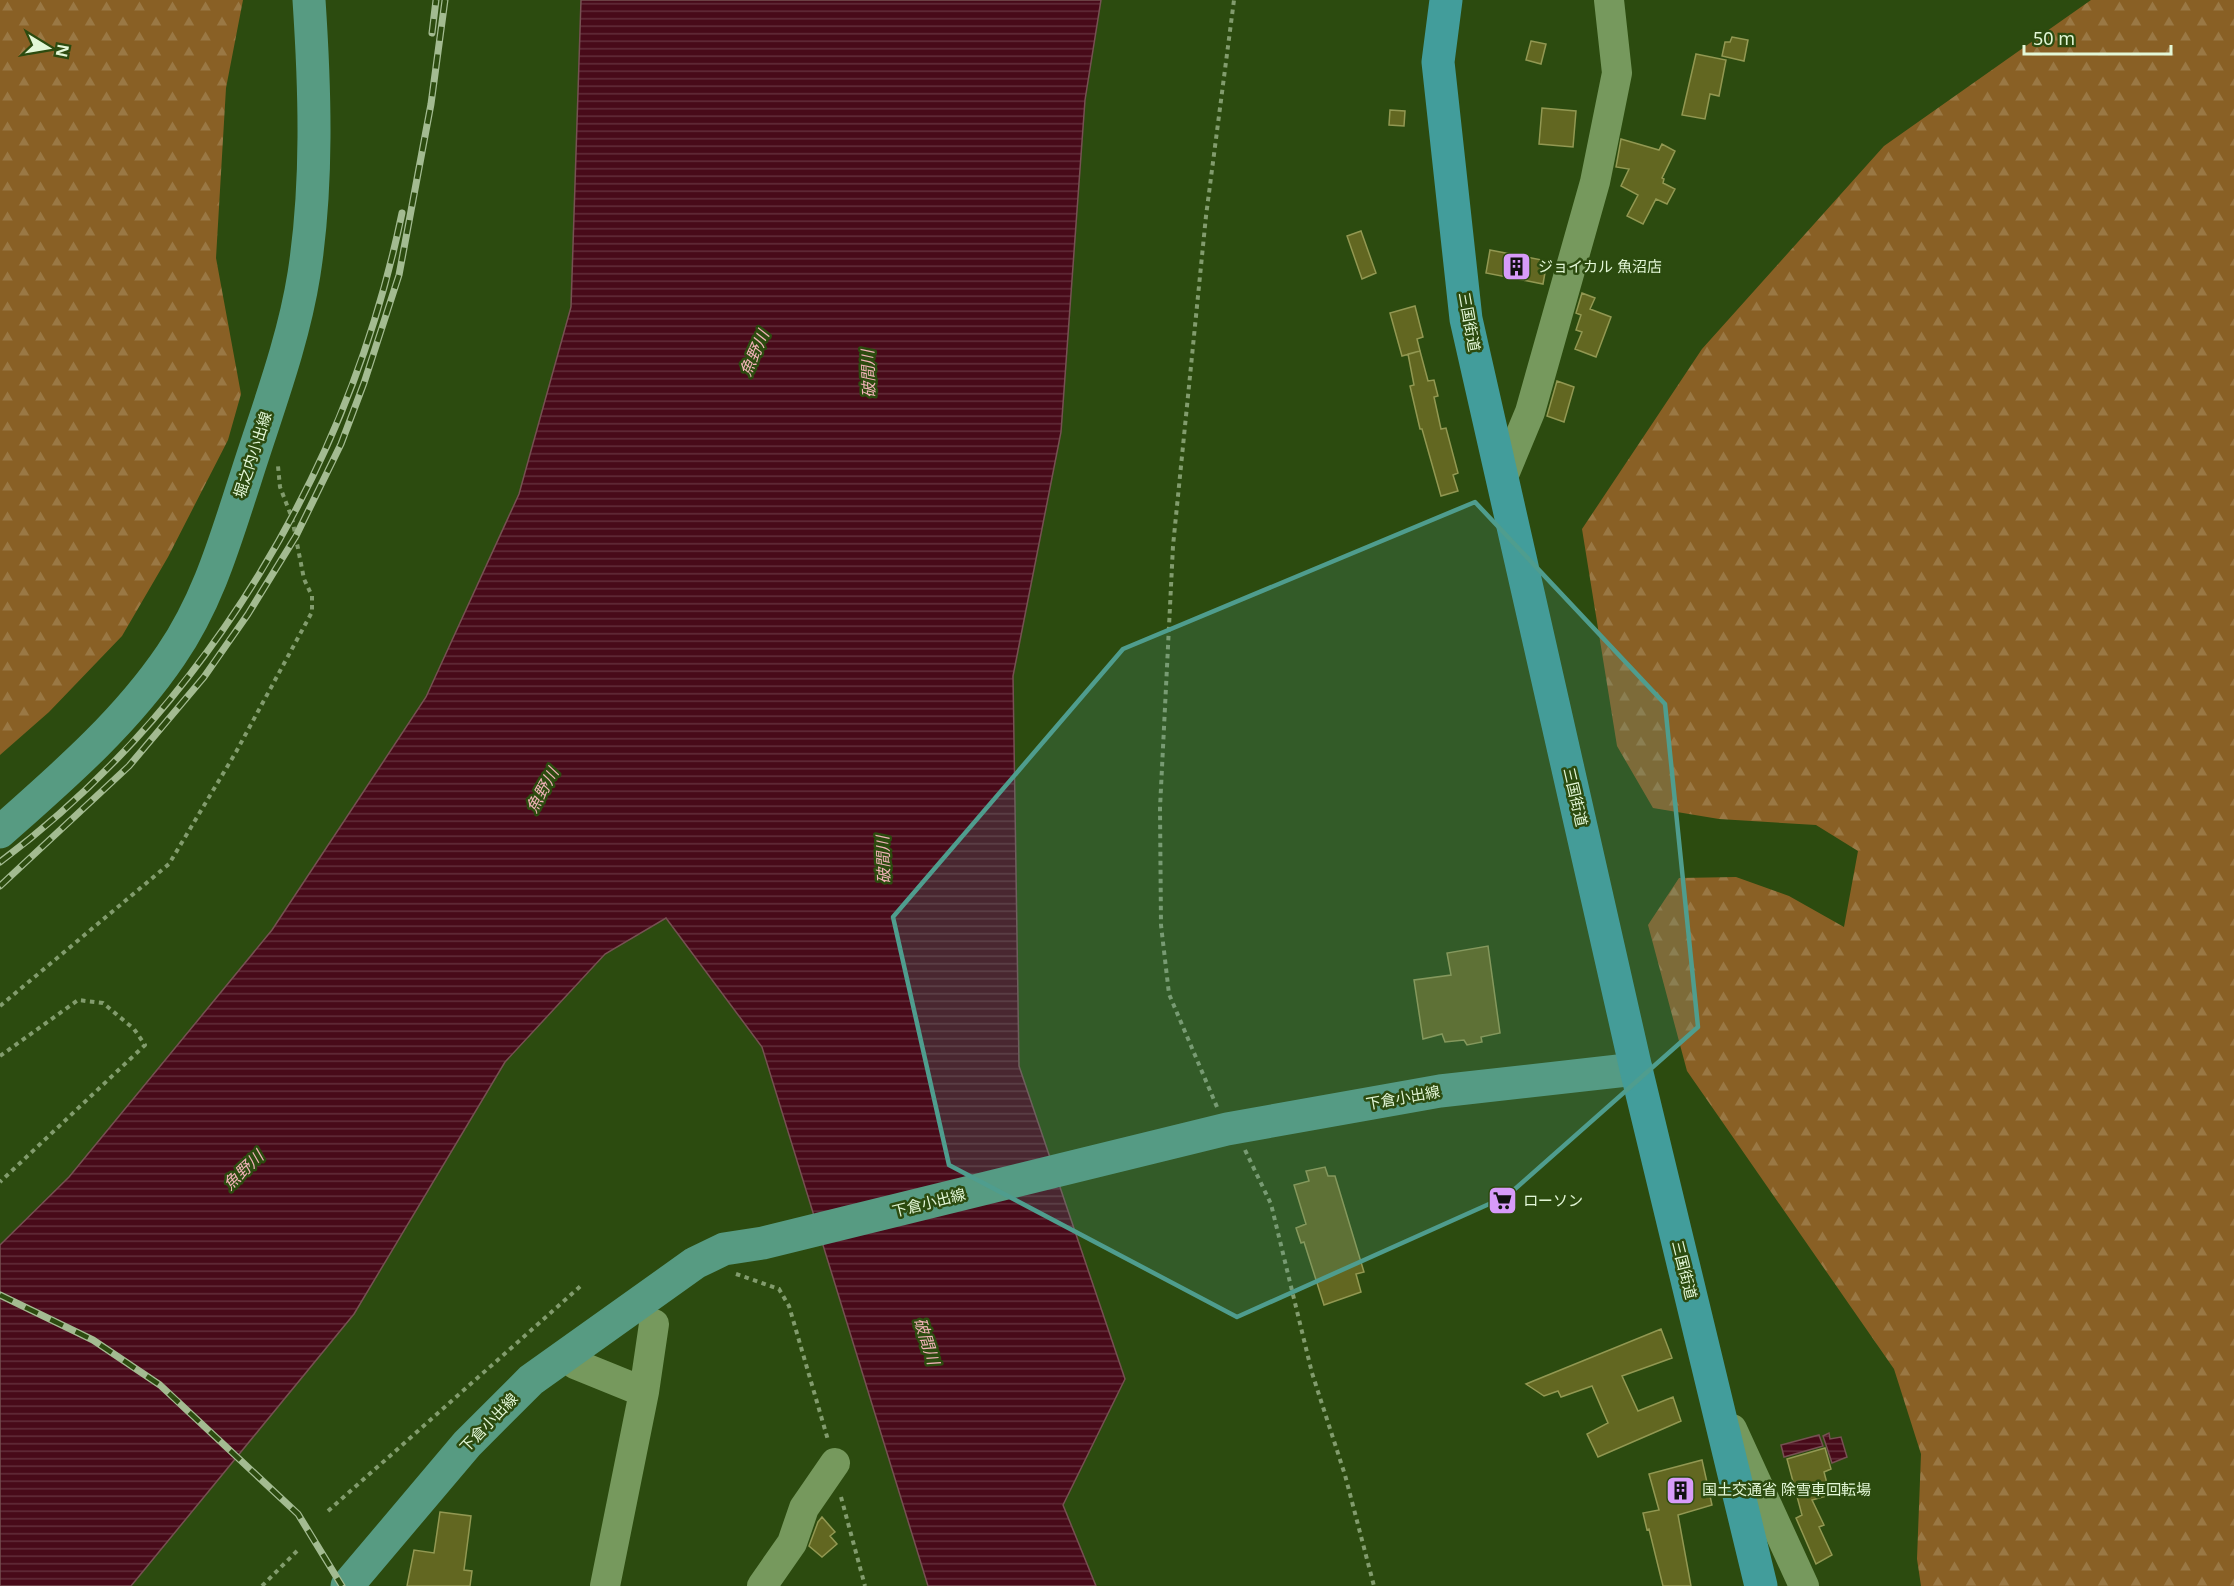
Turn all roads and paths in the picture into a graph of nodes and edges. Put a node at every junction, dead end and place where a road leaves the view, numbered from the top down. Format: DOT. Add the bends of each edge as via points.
graph roads {
  1 [pos="309,0"];
  2 [pos="1234,0"];
  3 [pos="1446,0"];
  4 [pos="1609,0"];
  5 [pos="278,460"];
  6 [pos="1503,477"];
  7 [pos="0,832"];
  8 [pos="0,1006"];
  9 [pos="0,1056"];
  10 [pos="1636,1069"];
  11 [pos="1224,1130"];
  12 [pos="0,1182"];
  13 [pos="695,1263"];
  14 [pos="583,1284"];
  15 [pos="654,1324"];
  16 [pos="568,1354"];
  17 [pos="1713,1388"];
  18 [pos="644,1392"];
  19 [pos="835,1463"];
  20 [pos="328,1510"];
  21 [pos="298,1550"];
  22 [pos="352,1584"];
  23 [pos="609,1585"];
  24 [pos="262,1586"];
  25 [pos="762,1586"];
  26 [pos="865,1586"];
  27 [pos="1374,1586"];
  28 [pos="1761,1586"];
  29 [pos="1804,1586"];
  1 -- 7 [label="main road, 堀之内小出線" via="314,166 304,275 278,379 223,549 188,629 133,704 89,751"];
  2 -- 11 [label="path" via="1206,216 1173,546 1160,808 1161,926 1169,994"];
  3 -- 6 [label="highway, 三国街道" via="1438,62 1466,319"];
  4 -- 6 [label="street" via="1617,72 1595,182 1530,412"];
  5 -- 8 [label="path" via="280,487 312,596 312,612 169,864"];
  6 -- 10 [label="highway, 三国街道"];
  9 -- 12 [label="path" via="78,1000 103,1003 134,1029 145,1045"];
  10 -- 11 [label="main road, 下倉小出線" via="1440,1091"];
  10 -- 17 [label="highway, 三国街道"];
  11 -- 13 [label="main road, 下倉小出線" via="763,1243 724,1249"];
  11 -- 27 [label="path" via="1271,1204 1312,1373 1345,1475"];
  13 -- 16 [label="main road, 下倉小出線"];
  13 -- 19 [label="path" via="779,1289 789,1306"];
  14 -- 20 [label="path"];
  15 -- 18 [label="street"];
  16 -- 18 [label="street" via="575,1364"];
  16 -- 22 [label="main road, 下倉小出線" via="531,1380 467,1444"];
  17 -- 28 [label="highway, 三国街道"];
  17 -- 29 [label="street"];
  18 -- 23 [label="street"];
  19 -- 25 [label="street" via="804,1508 792,1543"];
  19 -- 26 [label="path" via="838,1488"];
  21 -- 24 [label="path"];
}
